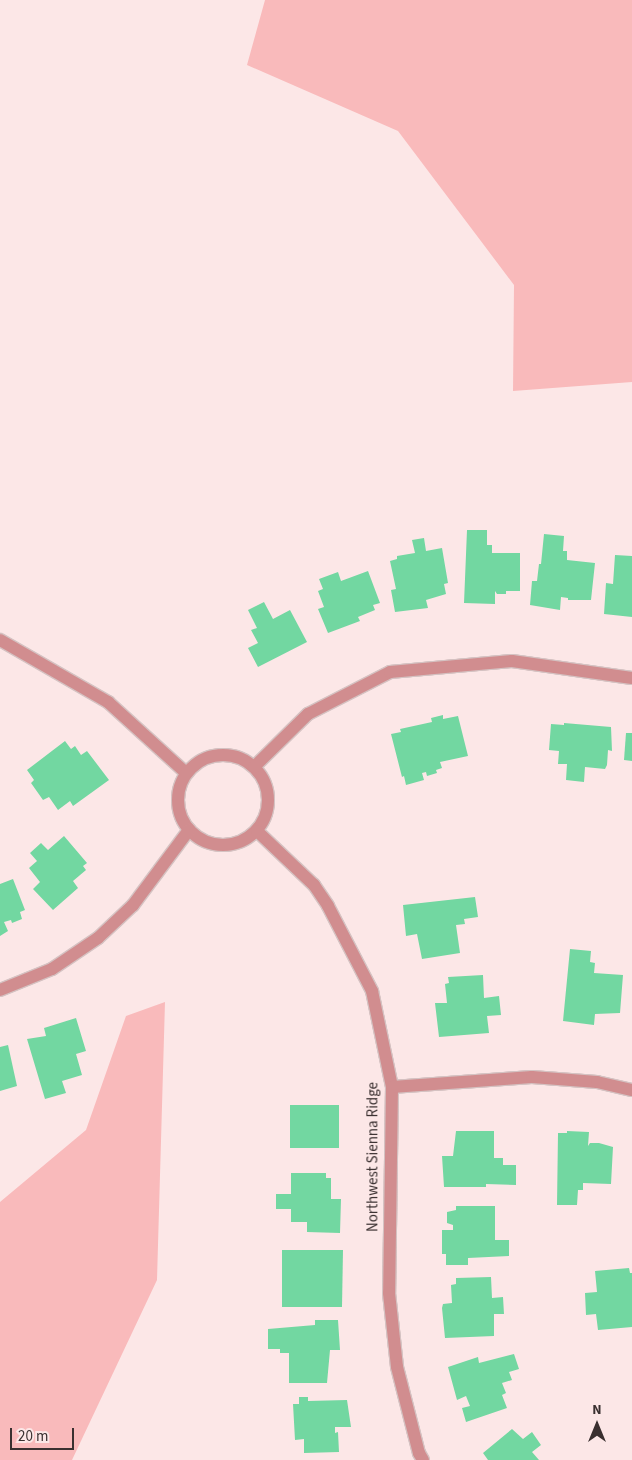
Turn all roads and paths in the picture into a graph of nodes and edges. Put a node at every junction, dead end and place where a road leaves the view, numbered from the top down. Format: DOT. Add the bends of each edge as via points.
graph roads {
  1 [pos="0,640"];
  2 [pos="632,678"];
  3 [pos="254,768"];
  4 [pos="186,773"];
  5 [pos="189,830"];
  6 [pos="257,830"];
  7 [pos="0,990"];
  8 [pos="392,1087"];
  9 [pos="632,1090"];
  10 [pos="423,1460"];
  1 -- 4 [label="street" via="108,702"];
  2 -- 3 [label="street" via="512,661 390,672 308,714"];
  3 -- 4 [label="street" via="242,759 212,756 197,762"];
  3 -- 6 [label="street" via="268,793 267,808"];
  4 -- 5 [label="street" via="178,802 181,817"];
  5 -- 6 [label="street" via="213,844 241,841"];
  5 -- 7 [label="street" via="133,905 98,938 52,969"];
  6 -- 8 [label="street, Northwest Sienna Ridge" via="314,885 328,906 372,991"];
  8 -- 9 [label="street" via="532,1077 597,1082"];
  8 -- 10 [label="street, Northwest Sienna Ridge" via="389,1293 397,1367"];
}
